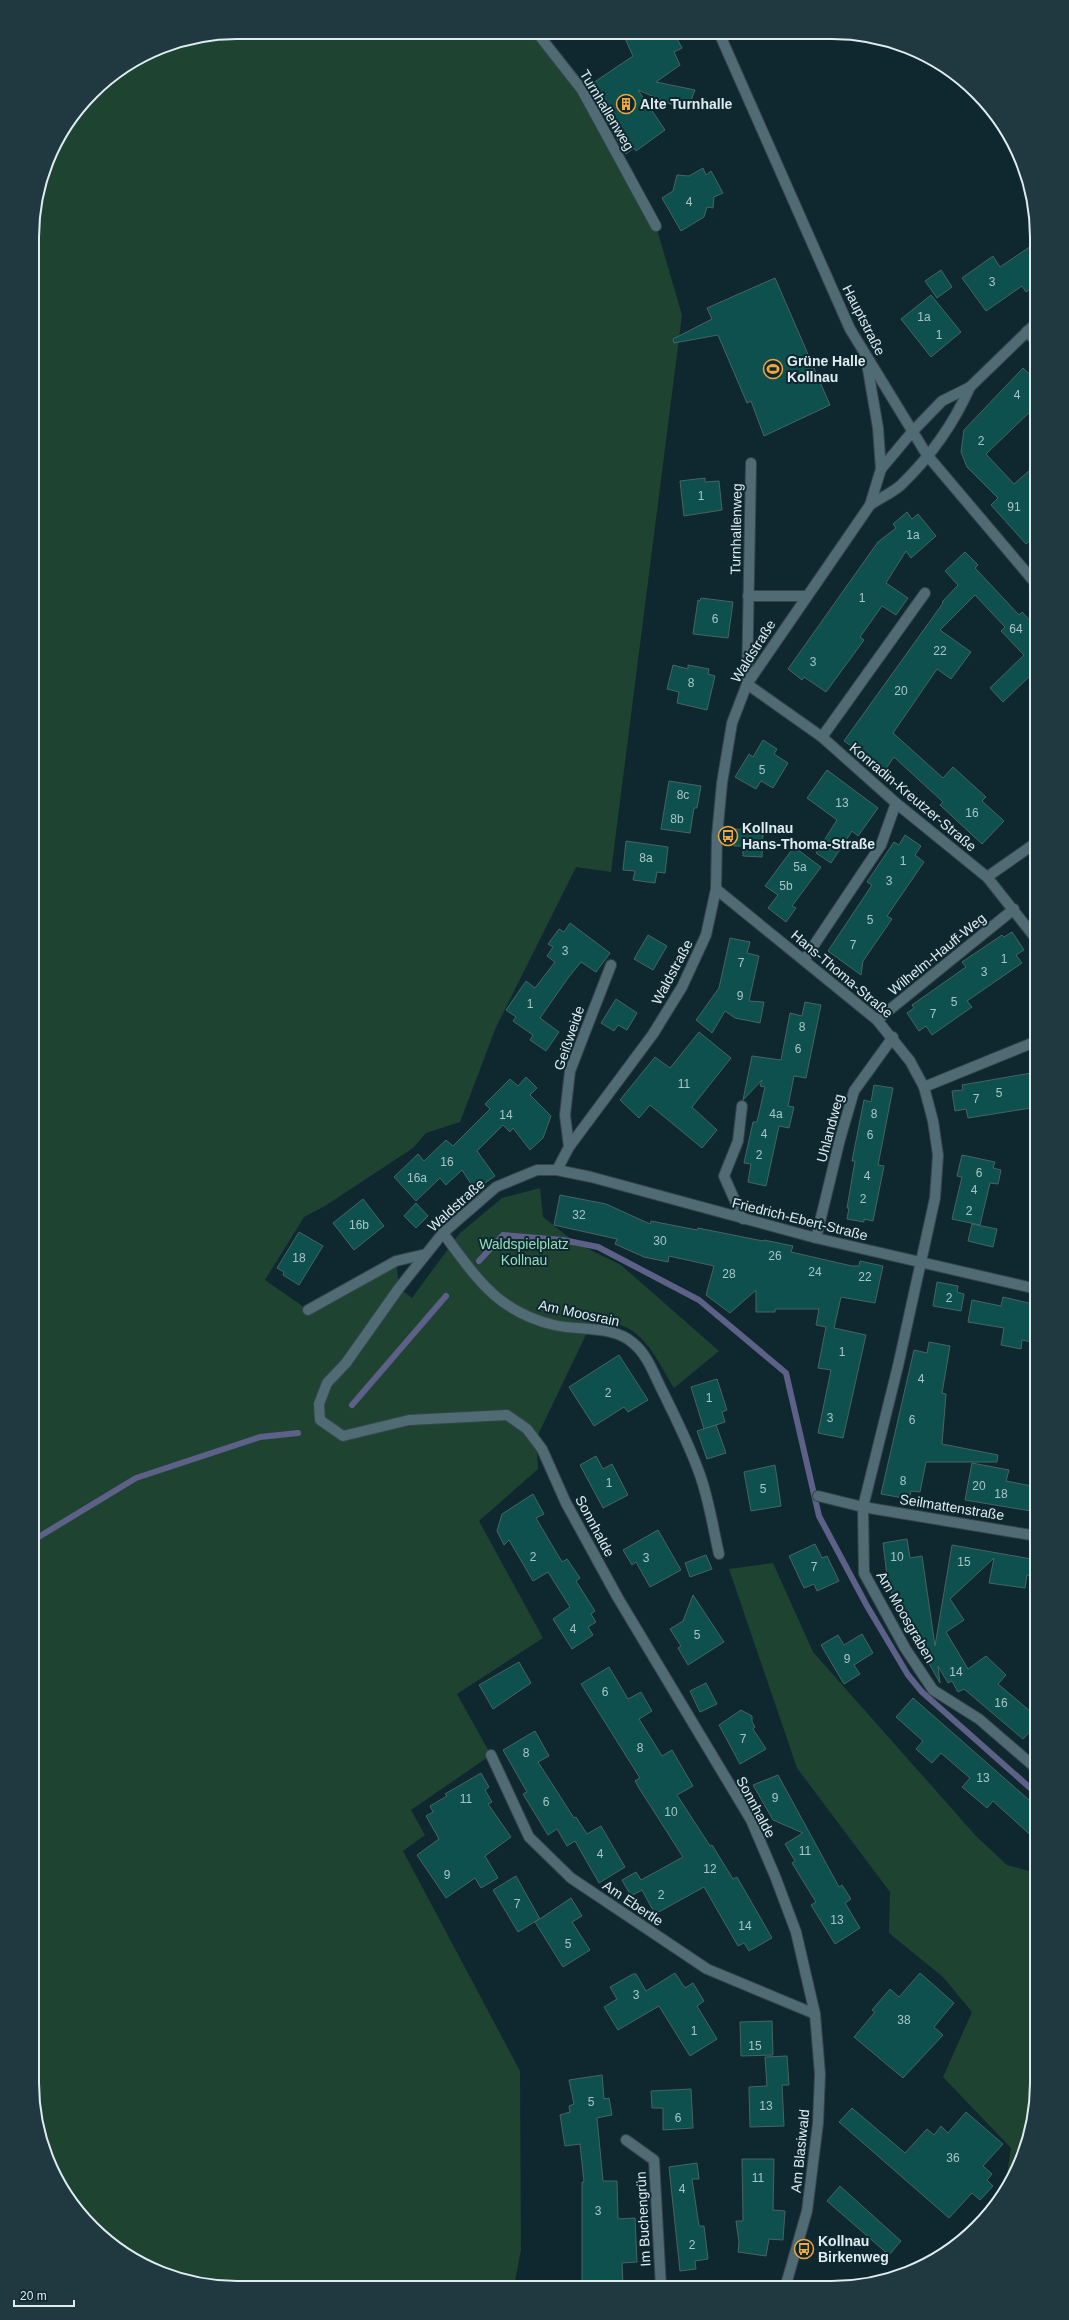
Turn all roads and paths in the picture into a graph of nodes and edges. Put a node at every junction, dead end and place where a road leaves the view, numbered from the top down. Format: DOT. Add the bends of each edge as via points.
graph roads {
  1 [pos="542,39"];
  2 [pos="722,39"];
  3 [pos="656,226"];
  4 [pos="1030,329"];
  5 [pos="1027,332"];
  6 [pos="1030,335"];
  7 [pos="866,358"];
  8 [pos="970,387"];
  9 [pos="912,432"];
  10 [pos="927,455"];
  11 [pos="751,463"];
  12 [pos="881,469"];
  13 [pos="870,505"];
  14 [pos="1030,577"];
  15 [pos="925,593"];
  16 [pos="748,596"];
  17 [pos="806,596"];
  18 [pos="747,684"];
  19 [pos="822,737"];
  20 [pos="896,803"];
  21 [pos="1030,847"];
  22 [pos="987,877"];
  23 [pos="716,889"];
  24 [pos="1014,909"];
  25 [pos="1030,931"];
  26 [pos="804,960"];
  27 [pos="611,965"];
  28 [pos="877,1020"];
  29 [pos="893,1037"];
  30 [pos="1030,1044"];
  31 [pos="924,1087"];
  32 [pos="742,1106"];
  33 [pos="568,1147"];
  34 [pos="557,1170"];
  35 [pos="744,1219"];
  36 [pos="443,1233"];
  37 [pos="816,1238"];
  38 [pos="426,1254"];
  39 [pos="922,1264"];
  40 [pos="1030,1287"];
  41 [pos="308,1310"];
  42 [pos="818,1496"];
  43 [pos="862,1507"];
  44 [pos="1030,1535"];
  45 [pos="719,1554"];
  46 [pos="491,1755"];
  47 [pos="1030,1763"];
  48 [pos="815,2014"];
  49 [pos="626,2140"];
  50 [pos="661,2281"];
  51 [pos="787,2281"];
  1 -- 3 [label="street, Turnhallenweg" via="582,90"];
  2 -- 7 [label="street, Hauptstraße" via="840,307"];
  4 -- 5 [label="street"];
  5 -- 6 [label="street"];
  5 -- 8 [label="street"];
  7 -- 9 [label="street, Hauptstraße"];
  7 -- 12 [label="street, Waldstraße" via="878,428"];
  8 -- 9 [label="street, Waldstraße" via="942,401"];
  8 -- 10 [label="street, Waldstraße" via="957,417"];
  9 -- 10 [label="street, Hauptstraße"];
  9 -- 12 [label="street, Waldstraße"];
  10 -- 13 [label="street, Waldstraße" via="900,486"];
  10 -- 14 [label="street, Hauptstraße"];
  11 -- 16 [label="street, Turnhallenweg"];
  12 -- 13 [label="street, Waldstraße"];
  13 -- 17 [label="street, Waldstraße"];
  15 -- 19 [label="street"];
  16 -- 17 [label="street"];
  16 -- 18 [label="street, Turnhallenweg"];
  17 -- 18 [label="street, Waldstraße"];
  18 -- 19 [label="street, Konradin-Kreutzer-Straße"];
  18 -- 23 [label="street, Waldstraße" via="732,724 722,783"];
  19 -- 20 [label="street, Konradin-Kreutzer-Straße"];
  20 -- 22 [label="street, Konradin-Kreutzer-Straße"];
  20 -- 26 [label="street" via="881,845"];
  21 -- 22 [label="street"];
  22 -- 24 [label="street, Konradin-Kreutzer-Straße"];
  23 -- 26 [label="street, Hans-Thoma-Straße"];
  23 -- 33 [label="street, Waldstraße" via="706,935 682,987 653,1034"];
  24 -- 25 [label="street, Konradin-Kreutzer-Straße"];
  24 -- 28 [label="street, Wilhelm-Hauff-Weg"];
  26 -- 28 [label="street, Hans-Thoma-Straße"];
  27 -- 33 [label="street, Geißweide" via="570,1071 565,1115"];
  28 -- 29 [label="street, Hans-Thoma-Straße"];
  29 -- 31 [label="street, Hans-Thoma-Straße"];
  29 -- 37 [label="street, Uhlandweg" via="854,1091"];
  30 -- 31 [label="street"];
  31 -- 39 [label="street, Hans-Thoma-Straße" via="933,1121 938,1156 935,1198"];
  32 -- 35 [label="street" via="738,1141 724,1176"];
  33 -- 34 [label="street, Waldstraße"];
  34 -- 35 [label="street, Friedrich-Ebert-Straße"];
  34 -- 36 [label="street, Waldstraße" via="537,1170 496,1187"];
  35 -- 37 [label="street, Friedrich-Ebert-Straße"];
  36 -- 38 [label="street, Waldstraße"];
  36 -- 45 [label="street, Am Moosrain" via="495,1298 524,1314 554,1325 618,1334 633,1342 646,1357 688,1442 701,1476"];
  37 -- 39 [label="street, Friedrich-Ebert-Straße"];
  38 -- 41 [label="street" via="396,1261"];
  38 -- 48 [label="street, Sonnhalde" via="346,1363 327,1383 319,1404 320,1420 343,1436 409,1420 507,1415 527,1429 542,1449 566,1503 618,1598 751,1820 776,1876 796,1932"];
  39 -- 40 [label="street, Friedrich-Ebert-Straße"];
  39 -- 43 [label="street, Am Moosgraben"];
  42 -- 43 [label="street, Seilmattenstraße"];
  43 -- 44 [label="street, Seilmattenstraße"];
  43 -- 47 [label="street, Am Moosgraben" via="864,1573 905,1648 933,1690 979,1719"];
  46 -- 48 [label="street, Am Ebertle" via="528,1837 570,1878 707,1969"];
  48 -- 51 [label="street, Am Blasiwald" via="820,2074 818,2123 807,2211"];
  49 -- 50 [label="street, Im Buchengrün" via="654,2160"];
}
